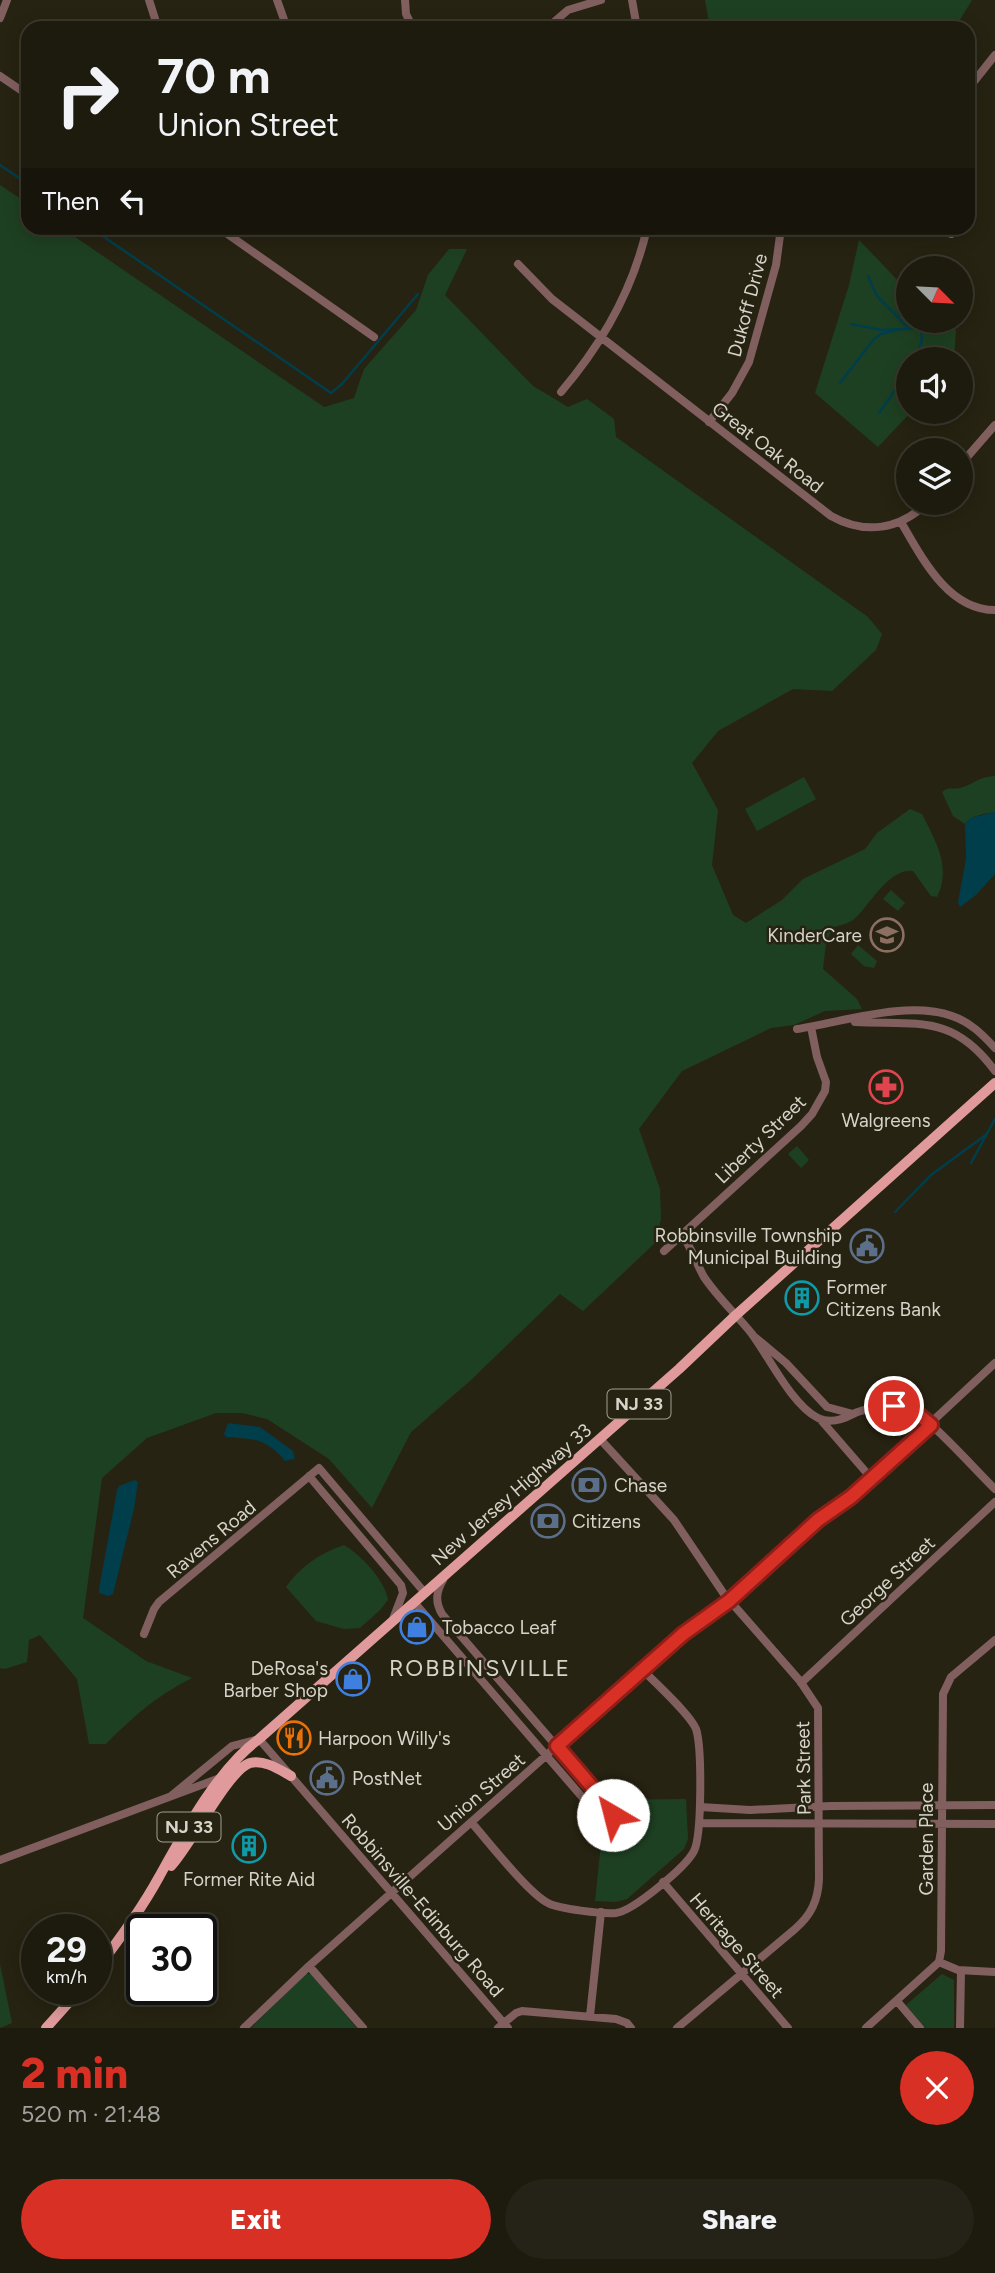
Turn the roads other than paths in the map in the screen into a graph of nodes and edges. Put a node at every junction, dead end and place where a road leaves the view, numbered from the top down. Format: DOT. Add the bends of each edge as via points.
graph roads {
  1 [pos="7,0"];
  2 [pos="149,0"];
  3 [pos="277,0"];
  4 [pos="405,0"];
  5 [pos="601,0"];
  6 [pos="632,0"];
  7 [pos="0,18"];
  8 [pos="156,21"];
  9 [pos="284,21"];
  10 [pos="410,21"];
  11 [pos="555,21"];
  12 [pos="636,21"];
  13 [pos="995,55"];
  14 [pos="0,76"];
  15 [pos="975,80"];
  16 [pos="21,90"];
  17 [pos="645,235"];
  18 [pos="780,235"];
  19 [pos="230,236"];
  20 [pos="518,264"];
  21 [pos="374,337"];
  22 [pos="602,338"];
  23 [pos="561,392"];
  24 [pos="709,422"];
  25 [pos="995,425"];
  26 [pos="973,450"];
  27 [pos="910,515"];
  28 [pos="901,522"];
  29 [pos="995,610"];
  30 [pos="845,1021"];
  31 [pos="811,1027"];
  32 [pos="797,1029"];
  33 [pos="995,1048"];
  34 [pos="995,1071"];
  35 [pos="995,1083"];
  36 [pos="682,1235"];
  37 [pos="664,1251"];
  38 [pos="736,1315"];
  39 [pos="754,1336"];
  40 [pos="995,1363"];
  41 [pos="853,1414"];
  42 [pos="820,1419"];
  43 [pos="931,1425"];
  44 [pos="600,1440"];
  45 [pos="309,1476"];
  46 [pos="872,1479"];
  47 [pos="995,1489"];
  48 [pos="995,1502"];
  49 [pos="450,1572"];
  50 [pos="425,1593"];
  51 [pos="729,1601"];
  52 [pos="414,1602"];
  53 [pos="391,1622"];
  54 [pos="144,1634"];
  55 [pos="995,1640"];
  56 [pos="643,1670"];
  57 [pos="801,1683"];
  58 [pos="259,1739"];
  59 [pos="557,1746"];
  60 [pos="546,1756"];
  61 [pos="239,1772"];
  62 [pos="291,1776"];
  63 [pos="221,1778"];
  64 [pos="171,1796"];
  65 [pos="941,1805"];
  66 [pos="995,1805"];
  67 [pos="700,1807"];
  68 [pos="819,1807"];
  69 [pos="471,1822"];
  70 [pos="700,1823"];
  71 [pos="819,1823"];
  72 [pos="941,1824"];
  73 [pos="995,1824"];
  74 [pos="0,1860"];
  75 [pos="159,1878"];
  76 [pos="663,1882"];
  77 [pos="390,1893"];
  78 [pos="601,1912"];
  79 [pos="112,1949"];
  80 [pos="939,1962"];
  81 [pos="309,1966"];
  82 [pos="961,1971"];
  83 [pos="995,1972"];
  84 [pos="741,1974"];
  85 [pos="897,2001"];
  86 [pos="67,2005"];
  87 [pos="590,2016"];
  88 [pos="503,2026"];
  89 [pos="46,2028"];
  90 [pos="244,2028"];
  91 [pos="363,2028"];
  92 [pos="631,2028"];
  93 [pos="677,2028"];
  94 [pos="788,2028"];
  95 [pos="866,2028"];
  96 [pos="920,2028"];
  97 [pos="960,2028"];
  1 -- 7 [label="street"];
  2 -- 8 [label="street"];
  3 -- 9 [label="street"];
  4 -- 10 [label="street"];
  5 -- 11 [label="street" via="568,10"];
  6 -- 12 [label="street"];
  13 -- 15 [label="street"];
  14 -- 16 [label="street"];
  17 -- 22 [label="street" via="633,276"];
  18 -- 24 [label="street, Dukoff Drive" via="749,362"];
  19 -- 21 [label="street"];
  20 -- 22 [label="street, Great Oak Road" via="552,299"];
  22 -- 23 [label="street"];
  22 -- 24 [label="street, Great Oak Road"];
  24 -- 28 [label="street, Great Oak Road" via="841,522 864,528"];
  25 -- 26 [label="street"];
  27 -- 28 [label="street, Great Oak Road"];
  28 -- 29 [label="street" via="952,595 970,606"];
  30 -- 31 [label="street"];
  30 -- 33 [label="street" via="891,1013 940,1013 970,1024"];
  30 -- 34 [label="street" via="953,1031 974,1045"];
  31 -- 32 [label="street"];
  31 -- 36 [label="street, Liberty Street" via="825,1082 820,1102 801,1126"];
  35 -- 38 [label="main road, New Jersey Highway 33 / NJ 33"];
  36 -- 37 [label="street, Liberty Street"];
  36 -- 38 [label="street" via="705,1278"];
  38 -- 39 [label="street"];
  38 -- 44 [label="main road, New Jersey Highway 33 / NJ 33"];
  39 -- 41 [label="street" via="827,1407"];
  39 -- 42 [label="street" via="784,1382"];
  40 -- 43 [label="street, Union Street"];
  41 -- 42 [label="street" via="845,1420"];
  41 -- 43 [label="street" via="901,1406"];
  42 -- 46 [label="street"];
  43 -- 46 [label="street, Union Street"];
  43 -- 47 [label="street"];
  44 -- 49 [label="main road, New Jersey Highway 33 / NJ 33"];
  44 -- 51 [label="street, Park Street" via="674,1520"];
  45 -- 50 [label="street" via="319,1468"];
  45 -- 53 [label="street" via="401,1586 401,1602"];
  45 -- 54 [label="street, Ravens Road" via="159,1602"];
  46 -- 51 [label="street, Union Street" via="818,1520"];
  48 -- 57 [label="street, George Street"];
  49 -- 50 [label="main road, New Jersey Highway 33 / NJ 33"];
  49 -- 59 [label="street" via="438,1590 442,1614"];
  50 -- 52 [label="main road, New Jersey Highway 33 / NJ 33"];
  51 -- 56 [label="street, Union Street"];
  51 -- 57 [label="street, Park Street"];
  52 -- 53 [label="main road, New Jersey Highway 33 / NJ 33"];
  52 -- 60 [label="street"];
  53 -- 58 [label="main road, New Jersey Highway 33 / NJ 33"];
  55 -- 65 [label="street, Garden Place" via="951,1678 944,1690"];
  56 -- 59 [label="street, Union Street"];
  56 -- 67 [label="street" via="696,1730"];
  57 -- 68 [label="street, Park Street" via="818,1707"];
  58 -- 62 [label="street, Robbinsville-Edinburg Road"];
  58 -- 63 [label="main road, New Jersey Highway 33 / NJ 33"];
  58 -- 64 [label="street" via="232,1746"];
  59 -- 60 [label="street, Union Street"];
  59 -- 60 [label="street" via="612,1810 610,1819 601,1819"];
  60 -- 69 [label="street, Union Street"];
  61 -- 62 [label="main road" via="250,1763 262,1763"];
  61 -- 63 [label="street"];
  61 -- 75 [label="main road" via="182,1854"];
  62 -- 77 [label="street, Robbinsville-Edinburg Road"];
  63 -- 64 [label="street"];
  63 -- 75 [label="main road, New Jersey Highway 33 / NJ 33"];
  64 -- 74 [label="street"];
  65 -- 66 [label="street"];
  65 -- 68 [label="street"];
  65 -- 72 [label="street, Garden Place"];
  67 -- 68 [label="street"];
  67 -- 70 [label="street"];
  68 -- 71 [label="street, Park Street"];
  69 -- 77 [label="street, Union Street"];
  69 -- 78 [label="street" via="544,1901"];
  70 -- 71 [label="street"];
  70 -- 76 [label="street" via="695,1850"];
  71 -- 72 [label="street"];
  71 -- 84 [label="street, Park Street" via="819,1889 812,1910"];
  72 -- 73 [label="street"];
  72 -- 80 [label="street, Garden Place"];
  75 -- 79 [label="main road, New Jersey Highway 33 / NJ 33"];
  76 -- 78 [label="street" via="628,1908"];
  76 -- 84 [label="street, Heritage Street"];
  77 -- 81 [label="street, Union Street"];
  77 -- 88 [label="street, Robbinsville-Edinburg Road"];
  78 -- 87 [label="street"];
  80 -- 82 [label="street"];
  80 -- 85 [label="street"];
  81 -- 90 [label="street, Union Street"];
  81 -- 91 [label="street"];
  82 -- 83 [label="street"];
  82 -- 97 [label="street"];
  84 -- 93 [label="street, Park Street"];
  84 -- 94 [label="street, Heritage Street"];
  85 -- 95 [label="street"];
  85 -- 96 [label="street"];
  86 -- 89 [label="main road"];
  87 -- 88 [label="street" via="522,2011"];
  87 -- 92 [label="street" via="616,2019"];
}
